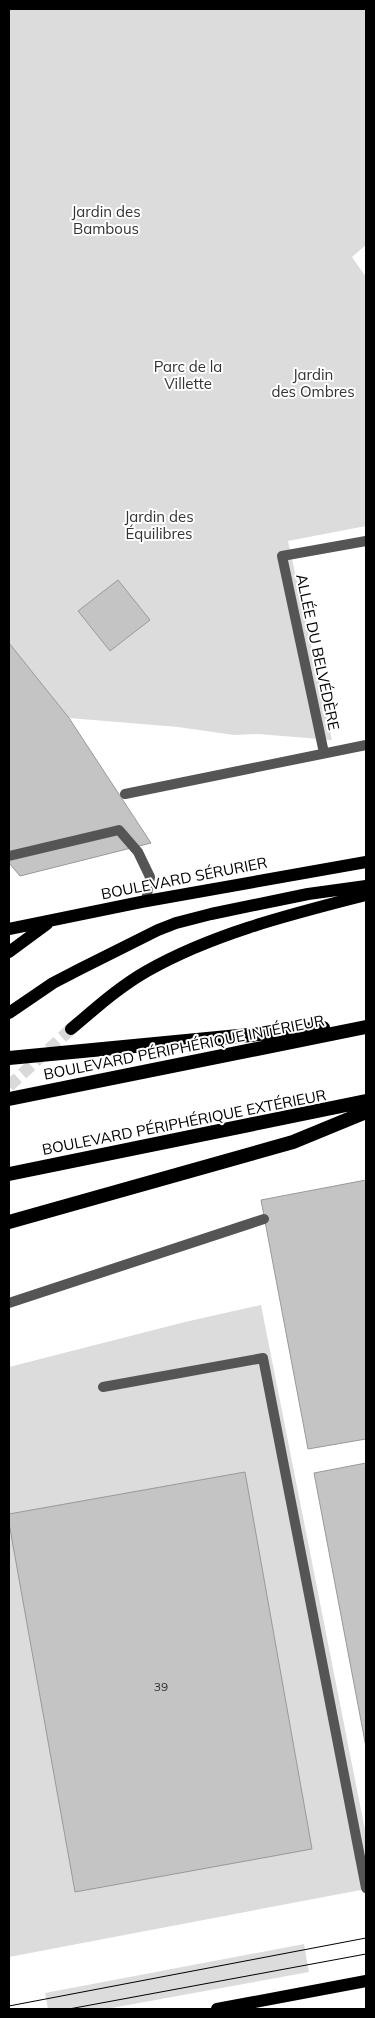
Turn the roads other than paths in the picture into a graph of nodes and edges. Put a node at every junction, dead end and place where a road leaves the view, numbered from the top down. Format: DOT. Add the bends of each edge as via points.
graph roads {
  1 [pos="366,541"];
  2 [pos="366,746"];
  3 [pos="324,753"];
  4 [pos="125,794"];
  5 [pos="9,856"];
  6 [pos="366,862"];
  7 [pos="366,886"];
  8 [pos="366,895"];
  9 [pos="146,901"];
  10 [pos="51,921"];
  11 [pos="9,930"];
  12 [pos="9,952"];
  13 [pos="9,1013"];
  14 [pos="366,1025"];
  15 [pos="72,1029"];
  16 [pos="9,1058"];
  17 [pos="9,1099"];
  18 [pos="366,1101"];
  19 [pos="366,1112"];
  20 [pos="9,1174"];
  21 [pos="264,1219"];
  22 [pos="9,1222"];
  23 [pos="9,1303"];
  24 [pos="103,1387"];
  25 [pos="366,1888"];
  26 [pos="366,1981"];
  27 [pos="217,2009"];
  1 -- 3 [label="lane, ALLÉE DU BELVÉDÈRE" via="282,556"];
  2 -- 3 [label="lane"];
  3 -- 4 [label="lane"];
  5 -- 9 [label="lane" via="119,830 138,852 150,877"];
  6 -- 9 [label="main road, BOULEVARD SÉRURIER"];
  7 -- 13 [label="main road" via="308,894 176,923 53,983"];
  8 -- 15 [label="main road" via="293,914 192,949 147,971 120,989"];
  9 -- 10 [label="main road, BOULEVARD SÉRURIER"];
  10 -- 11 [label="main road, BOULEVARD SÉRURIER"];
  10 -- 12 [label="main road"];
  14 -- 16 [label="highway"];
  14 -- 17 [label="highway, BOULEVARD PÉRIPHÉRIQUE INTÉRIEUR"];
  18 -- 20 [label="highway, BOULEVARD PÉRIPHÉRIQUE EXTÉRIEUR"];
  19 -- 22 [label="highway" via="293,1142"];
  21 -- 23 [label="lane"];
  24 -- 25 [label="lane" via="263,1358"];
  26 -- 27 [label="main road"];
}
